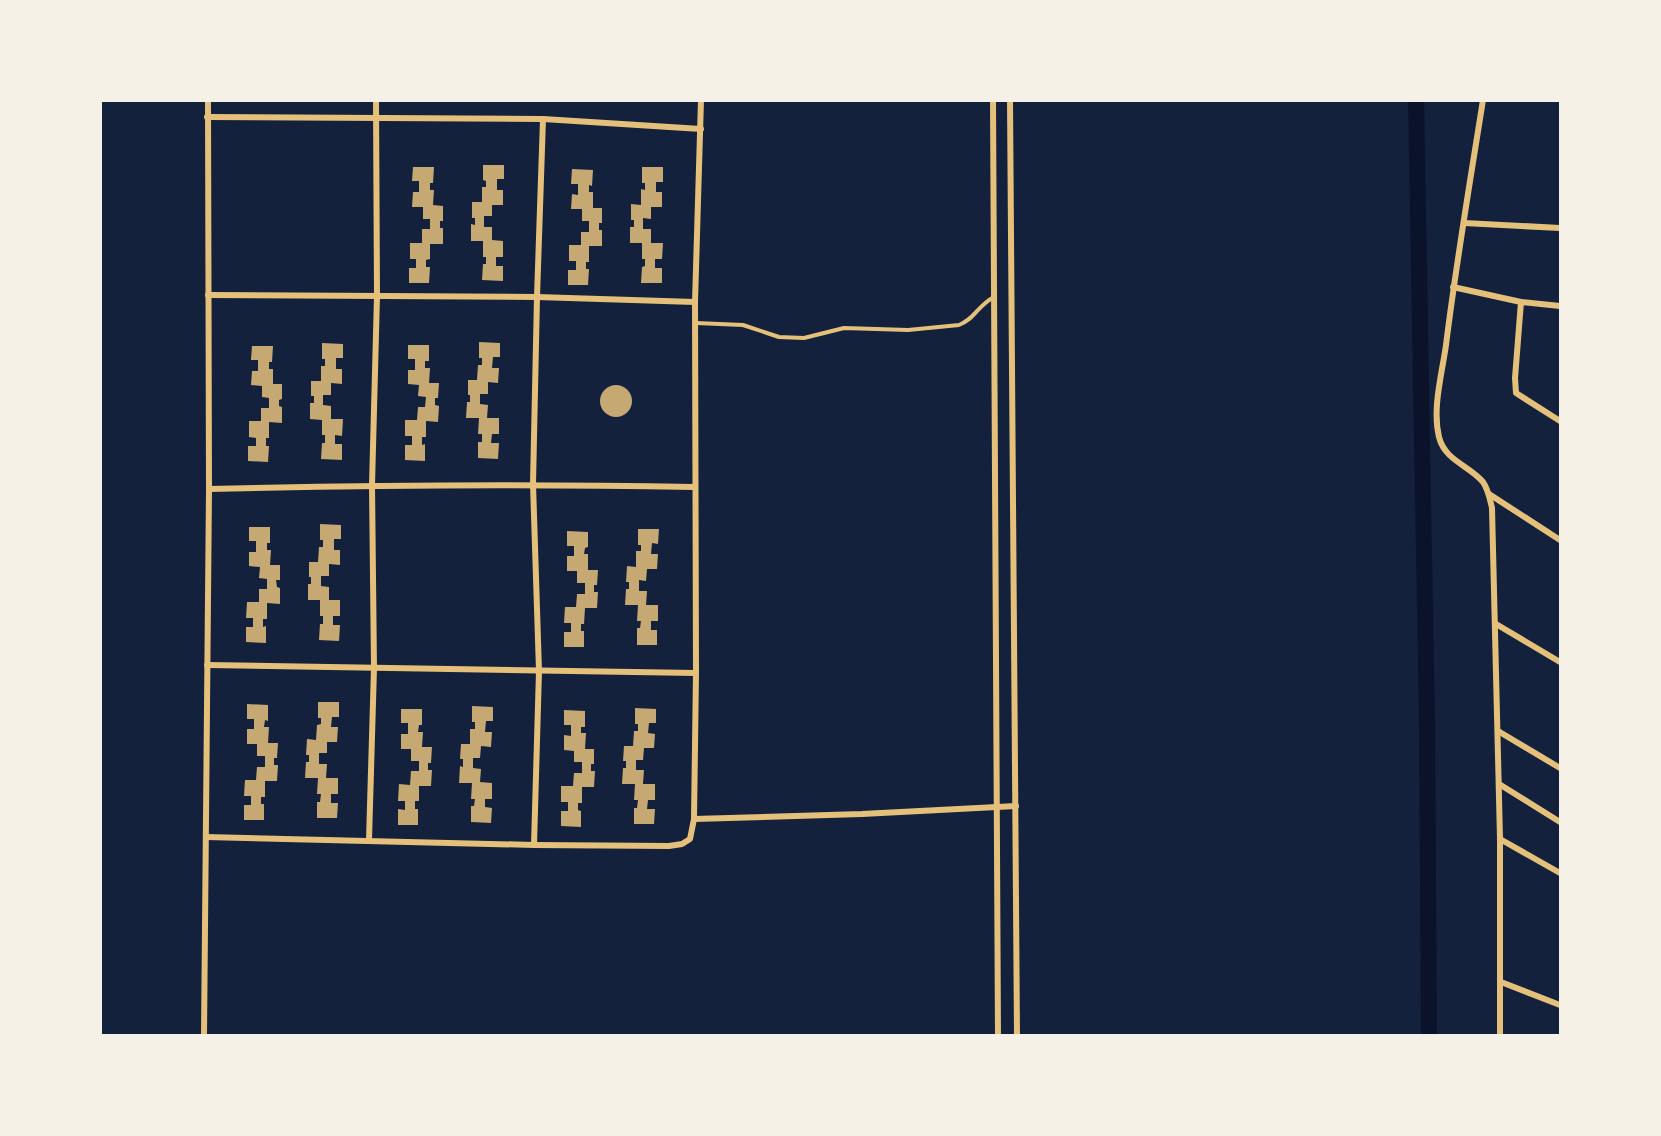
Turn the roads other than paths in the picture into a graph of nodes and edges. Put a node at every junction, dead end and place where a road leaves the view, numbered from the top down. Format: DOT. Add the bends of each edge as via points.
graph roads {
  1 [pos="208,100"];
  2 [pos="376,100"];
  3 [pos="701,100"];
  4 [pos="993,100"];
  5 [pos="1010,100"];
  6 [pos="1483,100"];
  7 [pos="207,117"];
  8 [pos="375,119"];
  9 [pos="543,119"];
  10 [pos="701,129"];
  11 [pos="1464,223"];
  12 [pos="1560,228"];
  13 [pos="1453,287"];
  14 [pos="208,295"];
  15 [pos="377,296"];
  16 [pos="537,297"];
  17 [pos="994,297"];
  18 [pos="695,302"];
  19 [pos="1521,302"];
  20 [pos="1560,306"];
  21 [pos="696,323"];
  22 [pos="1560,421"];
  23 [pos="533,484"];
  24 [pos="372,485"];
  25 [pos="694,487"];
  26 [pos="209,489"];
  27 [pos="1489,494"];
  28 [pos="1560,540"];
  29 [pos="1496,624"];
  30 [pos="1560,662"];
  31 [pos="207,664"];
  32 [pos="374,668"];
  33 [pos="539,670"];
  34 [pos="696,673"];
  35 [pos="1498,731"];
  36 [pos="1560,768"];
  37 [pos="1499,784"];
  38 [pos="1016,806"];
  39 [pos="996,808"];
  40 [pos="694,819"];
  41 [pos="1560,822"];
  42 [pos="206,837"];
  43 [pos="1500,839"];
  44 [pos="369,840"];
  45 [pos="534,845"];
  46 [pos="1560,873"];
  47 [pos="1501,982"];
  48 [pos="1560,1005"];
  49 [pos="204,1035"];
  50 [pos="998,1035"];
  51 [pos="1017,1035"];
  52 [pos="1500,1035"];
  1 -- 7 [label="street"];
  2 -- 8 [label="street"];
  3 -- 10 [label="street"];
  4 -- 17 [label="street"];
  5 -- 38 [label="street"];
  6 -- 11 [label="street"];
  7 -- 8 [label="street"];
  7 -- 14 [label="street"];
  8 -- 9 [label="street"];
  8 -- 15 [label="street"];
  9 -- 10 [label="street"];
  9 -- 16 [label="street"];
  10 -- 18 [label="street"];
  11 -- 12 [label="street"];
  11 -- 13 [label="street"];
  13 -- 19 [label="street"];
  13 -- 27 [label="street" via="1437,411 1439,437 1451,458 1482,482"];
  14 -- 15 [label="street"];
  14 -- 26 [label="street"];
  15 -- 16 [label="street"];
  15 -- 24 [label="street"];
  16 -- 18 [label="street"];
  16 -- 23 [label="street"];
  17 -- 21 [label="lane" via="983,302 960,325 908,330 844,328 795,338 772,336 743,324"];
  17 -- 39 [label="street"];
  18 -- 21 [label="street"];
  19 -- 20 [label="street"];
  19 -- 22 [label="street" via="1516,393"];
  21 -- 25 [label="street"];
  23 -- 24 [label="street"];
  23 -- 25 [label="street"];
  23 -- 33 [label="street"];
  24 -- 26 [label="street"];
  24 -- 32 [label="street"];
  25 -- 34 [label="street"];
  26 -- 31 [label="street"];
  27 -- 28 [label="street"];
  27 -- 29 [label="street"];
  29 -- 30 [label="street"];
  29 -- 35 [label="street"];
  31 -- 32 [label="street"];
  31 -- 42 [label="street"];
  32 -- 33 [label="street"];
  32 -- 44 [label="street"];
  33 -- 34 [label="street"];
  33 -- 45 [label="street"];
  34 -- 40 [label="street"];
  35 -- 36 [label="street"];
  35 -- 37 [label="street"];
  37 -- 41 [label="street"];
  37 -- 43 [label="street"];
  38 -- 39 [label="street"];
  38 -- 51 [label="street"];
  39 -- 40 [label="street"];
  39 -- 50 [label="street"];
  40 -- 45 [label="street" via="690,838 682,844"];
  42 -- 44 [label="street"];
  42 -- 49 [label="street"];
  43 -- 46 [label="street"];
  43 -- 47 [label="street"];
  44 -- 45 [label="street"];
  47 -- 48 [label="street"];
  47 -- 52 [label="street"];
}
